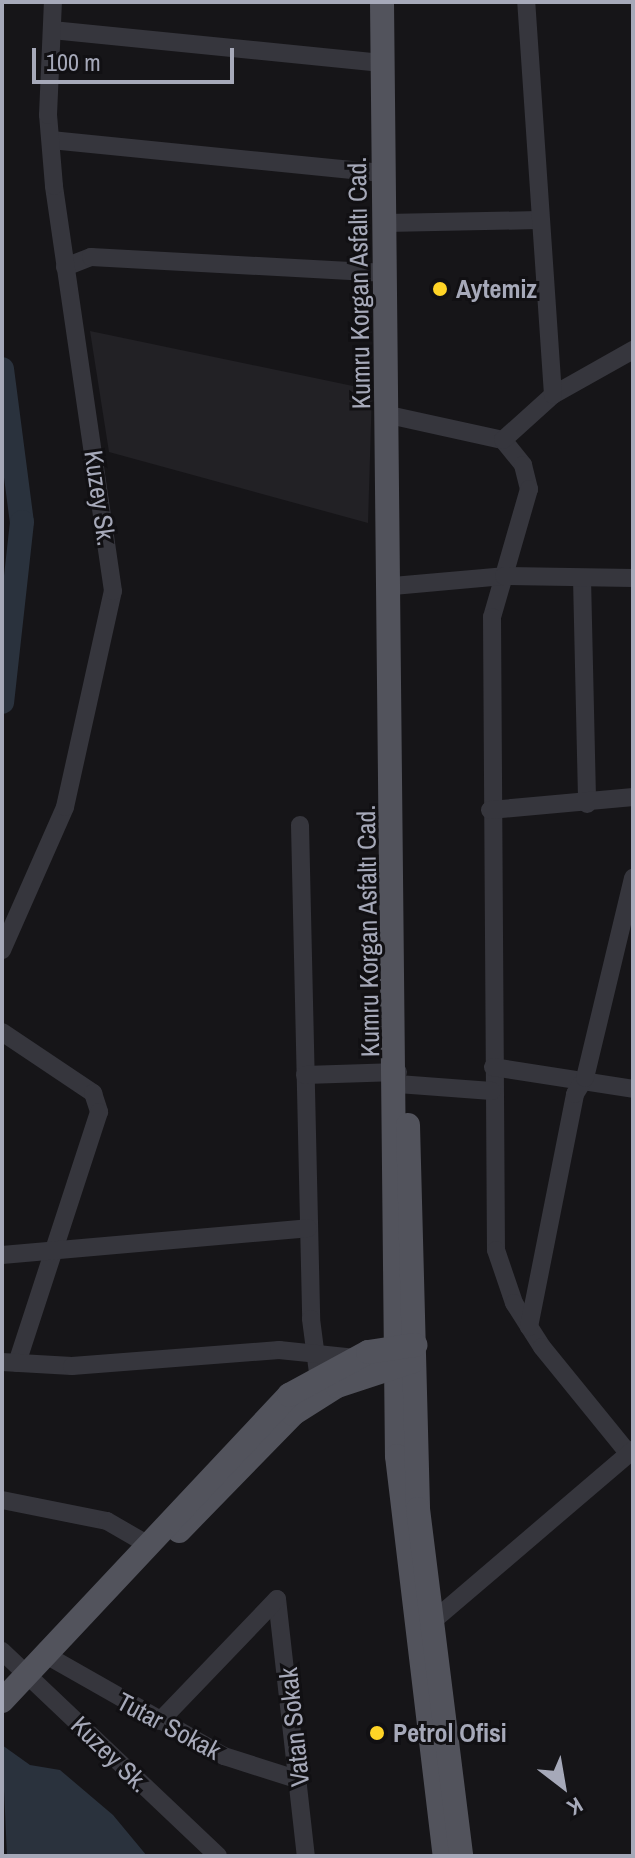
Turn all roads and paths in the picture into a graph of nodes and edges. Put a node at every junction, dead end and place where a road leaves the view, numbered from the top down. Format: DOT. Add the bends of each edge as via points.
graph roads {
  1 [pos="53,2"];
  2 [pos="382,2"];
  3 [pos="526,2"];
  4 [pos="52,30"];
  5 [pos="384,63"];
  6 [pos="51,140"];
  7 [pos="384,173"];
  8 [pos="538,220"];
  9 [pos="386,223"];
  10 [pos="65,267"];
  11 [pos="387,273"];
  12 [pos="633,350"];
  13 [pos="553,395"];
  14 [pos="389,415"];
  15 [pos="503,440"];
  16 [pos="504,576"];
  17 [pos="582,578"];
  18 [pos="633,578"];
  19 [pos="393,586"];
  20 [pos="633,797"];
  21 [pos="587,804"];
  22 [pos="490,810"];
  23 [pos="300,825"];
  24 [pos="633,878"];
  25 [pos="626,940"];
  26 [pos="2,950"];
  27 [pos="2,1032"];
  28 [pos="493,1067"];
  29 [pos="305,1075"];
  30 [pos="398,1078"];
  31 [pos="585,1078"];
  32 [pos="633,1089"];
  33 [pos="492,1091"];
  34 [pos="308,1228"];
  35 [pos="57,1254"];
  36 [pos="2,1255"];
  37 [pos="529,1327"];
  38 [pos="312,1353"];
  39 [pos="409,1354"];
  40 [pos="356,1358"];
  41 [pos="10,1362"];
  42 [pos="320,1386"];
  43 [pos="630,1451"];
  44 [pos="2,1500"];
  45 [pos="151,1548"];
  46 [pos="99,1603"];
  47 [pos="434,1620"];
  48 [pos="2,1651"];
  49 [pos="46,1655"];
  50 [pos="15,1687"];
  51 [pos="160,1721"];
  52 [pos="299,1780"];
  53 [pos="218,1856"];
  54 [pos="306,1856"];
  55 [pos="445,1856"];
  56 [pos="461,1856"];
  1 -- 4 [label="street, Kuzey Sk."];
  2 -- 5 [label="main road, Kumru Korgan Asfaltı Cad."];
  3 -- 8 [label="street"];
  4 -- 5 [label="street"];
  4 -- 6 [label="street, Kuzey Sk."];
  5 -- 7 [label="main road, Kumru Korgan Asfaltı Cad."];
  6 -- 7 [label="street"];
  6 -- 10 [label="street, Kuzey Sk."];
  7 -- 9 [label="main road, Kumru Korgan Asfaltı Cad."];
  8 -- 9 [label="street"];
  8 -- 13 [label="street"];
  9 -- 11 [label="main road, Kumru Korgan Asfaltı Cad."];
  10 -- 11 [label="street" via="91,257"];
  10 -- 26 [label="street, Kuzey Sk." via="113,591 65,807"];
  11 -- 14 [label="main road, Kumru Korgan Asfaltı Cad."];
  12 -- 13 [label="street"];
  13 -- 15 [label="street"];
  14 -- 15 [label="street"];
  14 -- 19 [label="main road, Kumru Korgan Asfaltı Cad."];
  15 -- 16 [label="street" via="529,489"];
  16 -- 17 [label="street"];
  16 -- 19 [label="street"];
  16 -- 22 [label="street" via="492,617"];
  17 -- 18 [label="street"];
  17 -- 21 [label="street"];
  19 -- 30 [label="main road, Kumru Korgan Asfaltı Cad."];
  20 -- 21 [label="street"];
  21 -- 22 [label="street"];
  22 -- 28 [label="street"];
  23 -- 29 [label="street"];
  24 -- 25 [label="street"];
  25 -- 31 [label="street"];
  27 -- 35 [label="street" via="93,1093 99,1112"];
  28 -- 31 [label="street"];
  28 -- 33 [label="street"];
  29 -- 30 [label="street"];
  29 -- 34 [label="street"];
  30 -- 33 [label="street"];
  30 -- 39 [label="main road, Kumru Korgan Asfaltı Cad." via="393,1224"];
  31 -- 32 [label="street"];
  31 -- 37 [label="street" via="575,1094"];
  33 -- 37 [label="street" via="496,1250"];
  34 -- 35 [label="street" via="84,1244"];
  34 -- 38 [label="street"];
  35 -- 36 [label="street"];
  35 -- 41 [label="street" via="42,1271"];
  37 -- 43 [label="street"];
  38 -- 40 [label="street"];
  38 -- 41 [label="street"];
  38 -- 42 [label="street"];
  39 -- 40 [label="main road"];
  39 -- 42 [label="main road"];
  39 -- 47 [label="main road" via="418,1509"];
  39 -- 55 [label="main road, Kumru Korgan Asfaltı Cad." via="397,1456"];
  40 -- 42 [label="main road"];
  42 -- 45 [label="main road" via="289,1395"];
  43 -- 47 [label="street"];
  44 -- 45 [label="street" via="107,1521"];
  45 -- 46 [label="main road"];
  46 -- 49 [label="main road"];
  46 -- 49 [label="main road" via="63,1629"];
  47 -- 56 [label="main road"];
  48 -- 50 [label="street, Kuzey Sk."];
  49 -- 50 [label="main road"];
  49 -- 51 [label="street, Tutar Sokak"];
  50 -- 53 [label="street, Kuzey Sk."];
  51 -- 52 [label="street, Tutar Sokak" via="224,1756"];
  51 -- 52 [label="street, Vatan Sokak" via="277,1599"];
  52 -- 54 [label="street, Vatan Sokak"];
}
